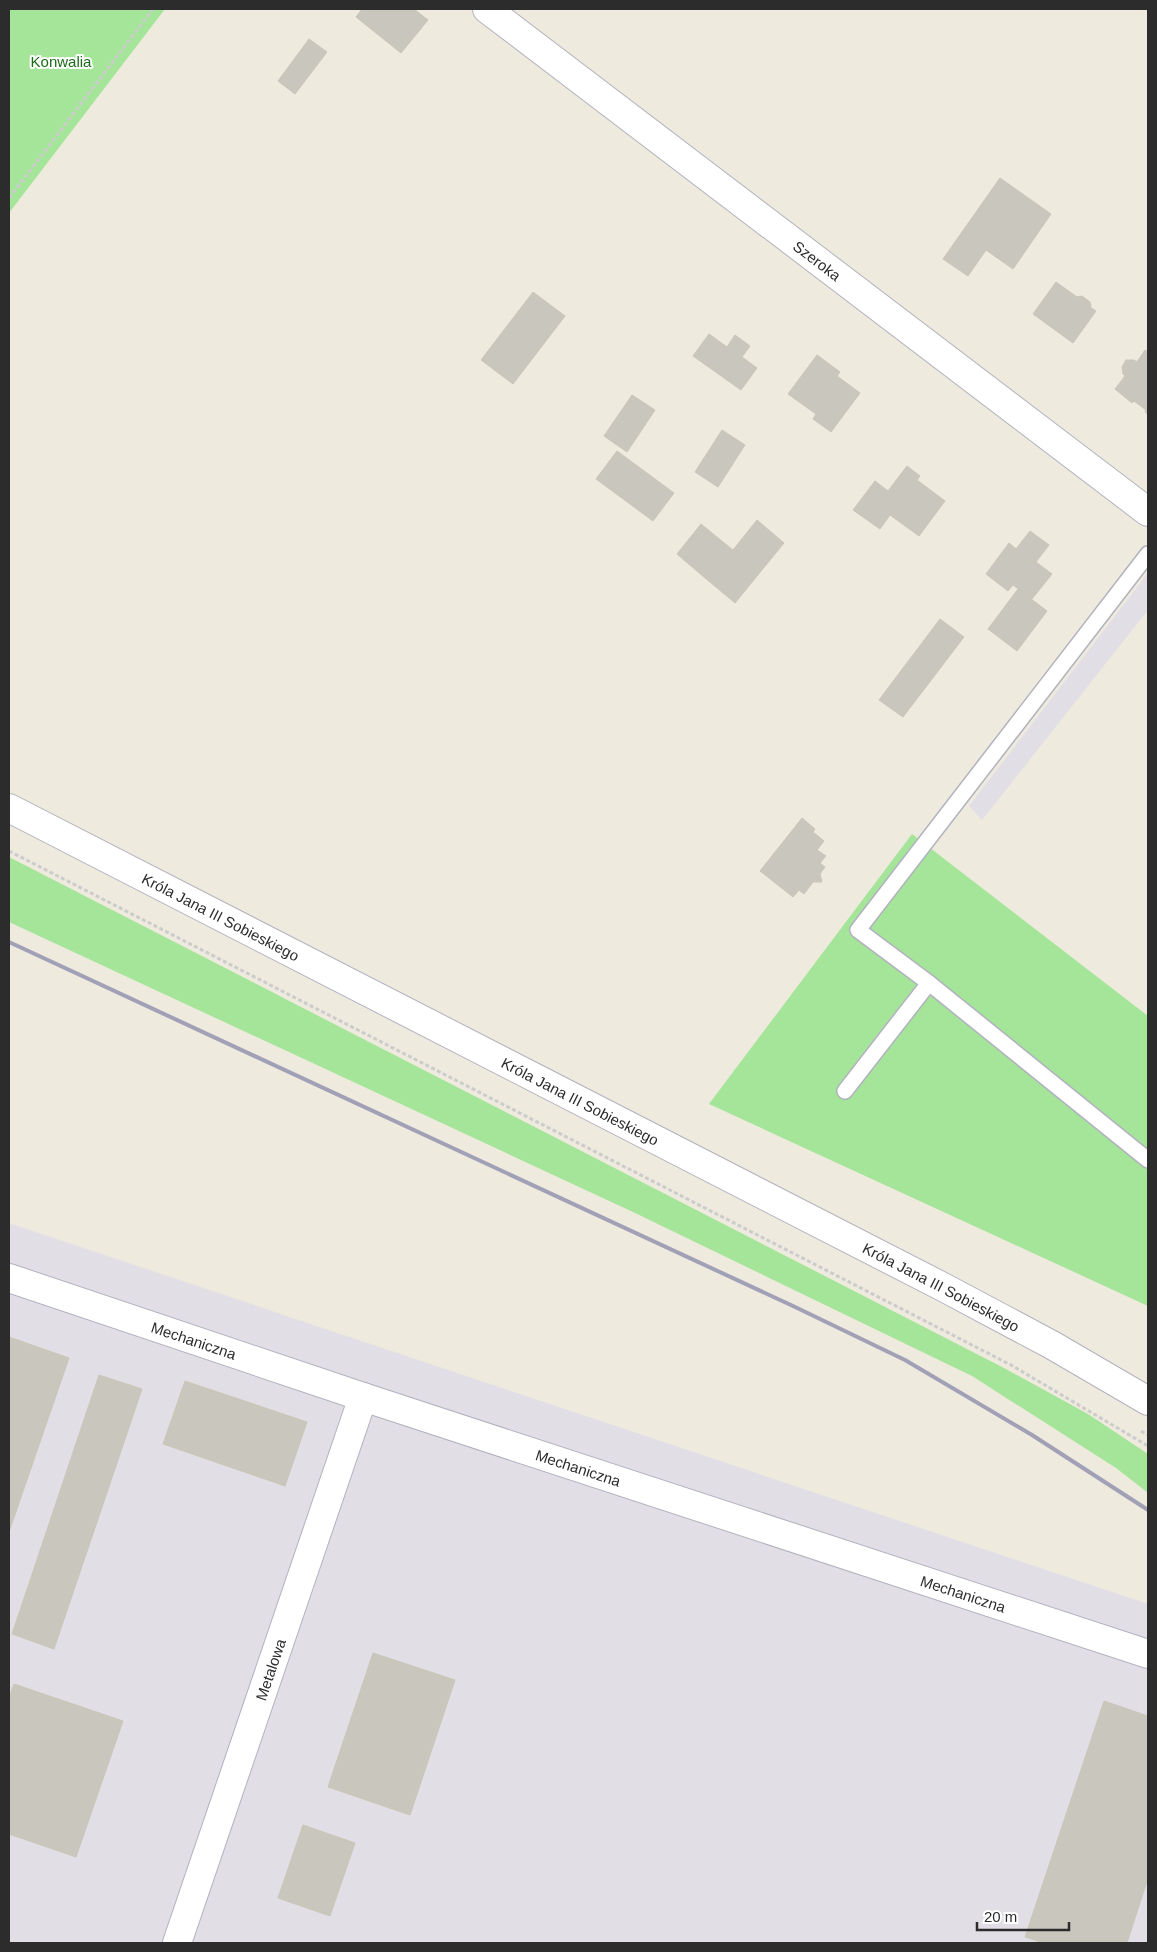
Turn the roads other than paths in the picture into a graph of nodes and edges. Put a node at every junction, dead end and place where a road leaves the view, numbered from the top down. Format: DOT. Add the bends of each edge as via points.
graph roads {
  1 [pos="487,9"];
  2 [pos="1148,512"];
  3 [pos="1148,554"];
  4 [pos="9,808"];
  5 [pos="929,983"];
  6 [pos="845,1091"];
  7 [pos="1148,1160"];
  8 [pos="9,1278"];
  9 [pos="363,1397"];
  10 [pos="1148,1400"];
  11 [pos="1148,1654"];
  12 [pos="177,1943"];
  1 -- 2 [label="street, Szeroka"];
  3 -- 5 [label="lane" via="858,930"];
  4 -- 10 [label="street, Króla Jana III Sobieskiego" via="943,1287"];
  5 -- 6 [label="lane"];
  5 -- 7 [label="lane"];
  8 -- 9 [label="street, Mechaniczna"];
  9 -- 11 [label="street, Mechaniczna"];
  9 -- 12 [label="street, Metalowa"];
}
